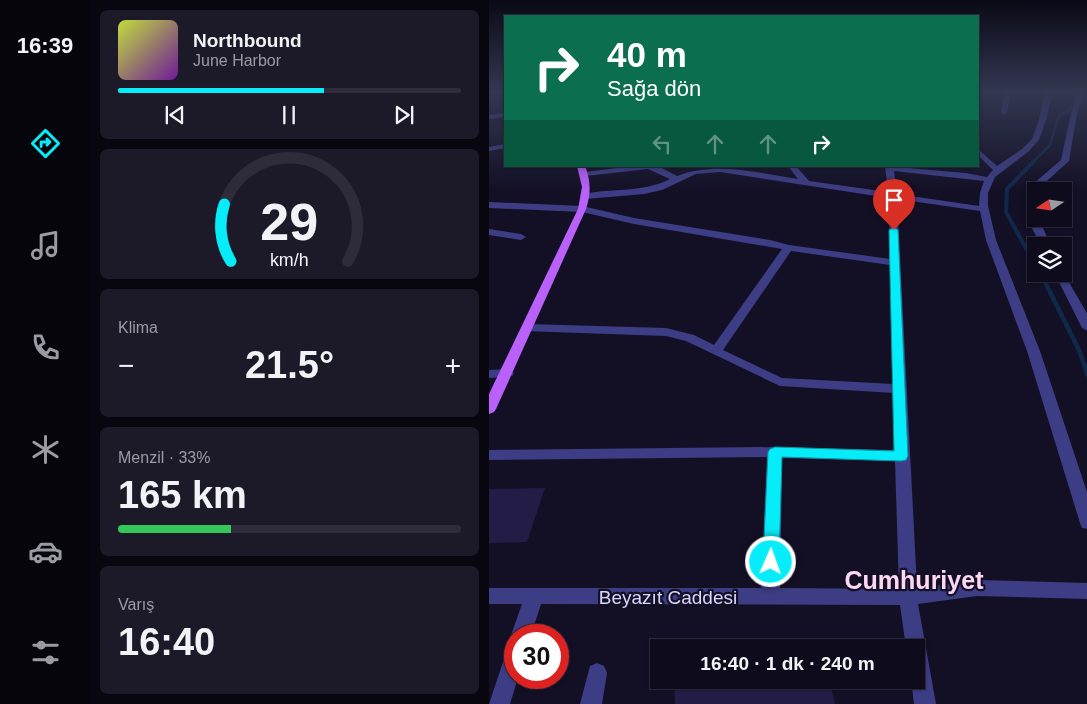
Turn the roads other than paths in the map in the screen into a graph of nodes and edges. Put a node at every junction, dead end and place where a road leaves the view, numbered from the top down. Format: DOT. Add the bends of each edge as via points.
graph roads {
  1 [pos="1040,125"];
  2 [pos="1072,125"];
  3 [pos="504,146"];
  4 [pos="489,149"];
  5 [pos="979,152"];
  6 [pos="792,167"];
  7 [pos="890,167"];
  8 [pos="996,169"];
  9 [pos="583,170"];
  10 [pos="676,179"];
  11 [pos="987,179"];
  12 [pos="806,182"];
  13 [pos="586,196"];
  14 [pos="893,197"];
  15 [pos="489,205"];
  16 [pos="582,208"];
  17 [pos="983,209"];
  18 [pos="489,232"];
  19 [pos="521,237"];
  20 [pos="1042,237"];
  21 [pos="788,248"];
  22 [pos="895,263"];
  23 [pos="1064,282"];
  24 [pos="527,328"];
  25 [pos="1087,328"];
  26 [pos="716,351"];
  27 [pos="507,373"];
  28 [pos="489,374"];
  29 [pos="900,389"];
  30 [pos="489,410"];
  31 [pos="775,452"];
  32 [pos="489,455"];
  33 [pos="901,456"];
  34 [pos="1087,523"];
  35 [pos="1087,591"];
  36 [pos="489,596"];
  37 [pos="534,597"];
  38 [pos="908,597"];
  39 [pos="770,598"];
  40 [pos="525,624"];
  41 [pos="914,639"];
  42 [pos="597,673"];
  43 [pos="504,688"];
  44 [pos="923,689"];
  45 [pos="499,704"];
  46 [pos="591,704"];
  47 [pos="925,704"];
  1 -- 8 [label="street" via="1034,143"];
  2 -- 20 [label="street" via="1065,161 1036,186 1030,203"];
  3 -- 4 [label="street"];
  5 -- 8 [label="street"];
  6 -- 12 [label="street"];
  7 -- 11 [label="street"];
  7 -- 14 [label="street"];
  8 -- 11 [label="street"];
  9 -- 10 [label="street" via="649,167"];
  9 -- 13 [label="main road"];
  10 -- 12 [label="street" via="695,172 720,170"];
  10 -- 13 [label="street" via="644,191"];
  11 -- 17 [label="street"];
  12 -- 14 [label="street"];
  13 -- 16 [label="main road"];
  14 -- 17 [label="street"];
  14 -- 22 [label="street"];
  15 -- 16 [label="street"];
  16 -- 21 [label="street" via="634,221"];
  16 -- 24 [label="main road"];
  17 -- 34 [label="street"];
  18 -- 19 [label="street"];
  21 -- 22 [label="street"];
  21 -- 26 [label="street"];
  22 -- 29 [label="street"];
  23 -- 25 [label="street"];
  24 -- 26 [label="street" via="666,332 690,338"];
  24 -- 27 [label="main road"];
  26 -- 29 [label="street" via="780,382"];
  27 -- 28 [label="street"];
  27 -- 30 [label="main road"];
  29 -- 33 [label="street"];
  31 -- 32 [label="street"];
  31 -- 33 [label="street"];
  31 -- 39 [label="street"];
  33 -- 38 [label="street"];
  35 -- 38 [label="street, Beyazıt Caddesi" via="977,588"];
  36 -- 37 [label="street, Beyazıt Caddesi"];
  37 -- 39 [label="street, Beyazıt Caddesi"];
  37 -- 40 [label="street"];
  38 -- 39 [label="street, Beyazıt Caddesi"];
  38 -- 41 [label="street"];
  42 -- 46 [label="street"];
  43 -- 45 [label="street"];
  44 -- 47 [label="street"];
}
